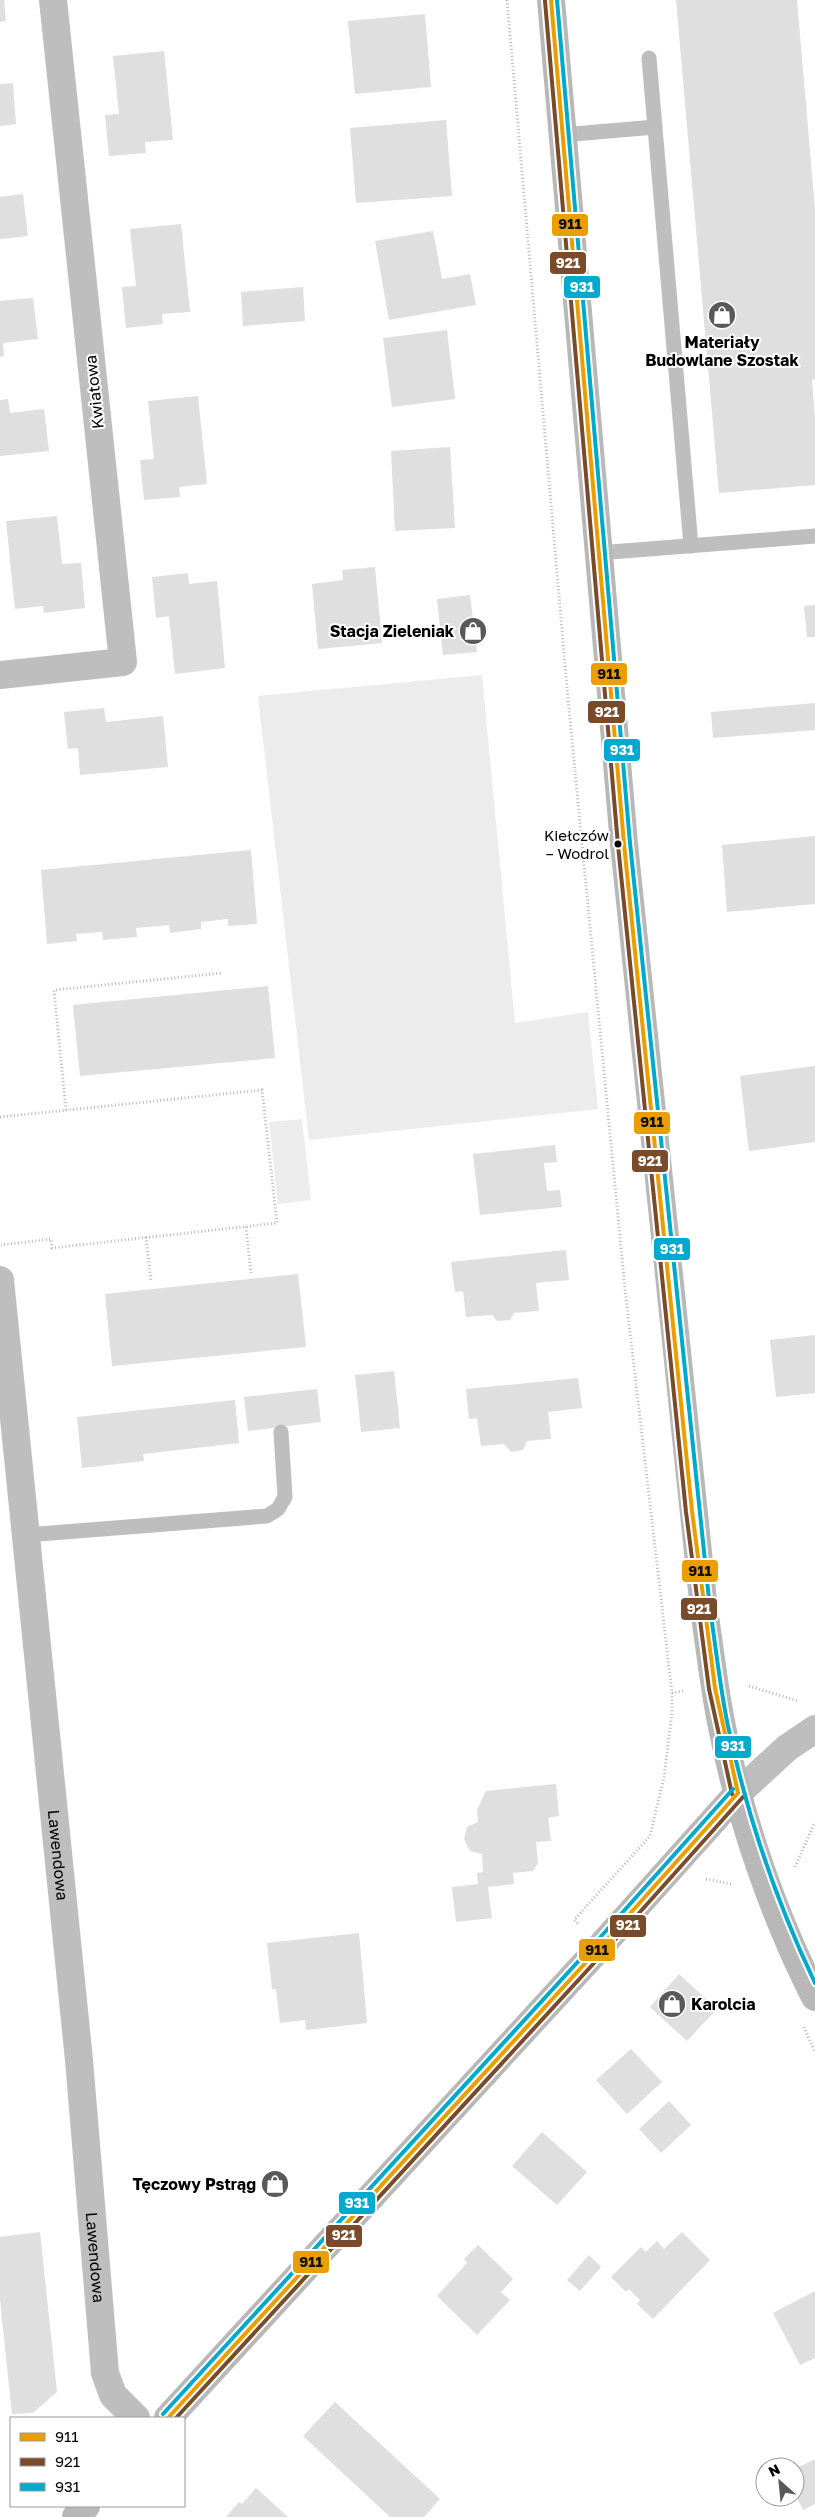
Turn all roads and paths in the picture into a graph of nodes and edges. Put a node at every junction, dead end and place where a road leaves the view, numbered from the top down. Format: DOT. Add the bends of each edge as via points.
graph roads {
  1 [pos="53,0"];
  2 [pos="507,0"];
  3 [pos="551,0"];
  4 [pos="649,58"];
  5 [pos="655,127"];
  6 [pos="562,135"];
  7 [pos="815,536"];
  8 [pos="691,546"];
  9 [pos="598,553"];
  10 [pos="0,675"];
  11 [pos="222,973"];
  12 [pos="66,1110"];
  13 [pos="0,1117"];
  14 [pos="246,1227"];
  15 [pos="146,1237"];
  16 [pos="0,1246"];
  17 [pos="251,1273"];
  18 [pos="0,1280"];
  19 [pos="151,1281"];
  20 [pos="281,1432"];
  21 [pos="26,1535"];
  22 [pos="740,1684"];
  23 [pos="811,1716"];
  24 [pos="738,1793"];
  25 [pos="815,1822"];
  26 [pos="793,1873"];
  27 [pos="704,1880"];
  28 [pos="739,1886"];
  29 [pos="601,1946"];
  30 [pos="815,1997"];
  31 [pos="135,2417"];
  32 [pos="169,2417"];
  33 [pos="85,2507"];
  34 [pos="76,2517"];
  1 -- 10 [label="street, Kwiatowa" via="123,662"];
  2 -- 29 [label="path" via="568,700 625,1289 672,1693 664,1777 650,1836 574,1920"];
  3 -- 6 [label="street"];
  4 -- 5 [label="lane"];
  5 -- 6 [label="lane"];
  5 -- 8 [label="lane"];
  6 -- 9 [label="street"];
  7 -- 8 [label="lane"];
  8 -- 9 [label="lane"];
  9 -- 24 [label="street" via="624,844 692,1511 717,1696"];
  11 -- 12 [label="path" via="54,990"];
  12 -- 13 [label="path"];
  12 -- 14 [label="path" via="262,1090 277,1223"];
  14 -- 15 [label="path"];
  14 -- 17 [label="path"];
  15 -- 16 [label="path" via="52,1248 52,1239"];
  15 -- 19 [label="path"];
  18 -- 21 [label="street, Lawendowa"];
  20 -- 21 [label="lane" via="285,1497 278,1509 267,1516"];
  21 -- 31 [label="street, Lawendowa" via="79,2060 106,2373 113,2395"];
  22 -- 23 [label="path"];
  23 -- 24 [label="street" via="787,1748"];
  24 -- 29 [label="street"];
  24 -- 30 [label="street" via="772,1899"];
  25 -- 26 [label="path"];
  27 -- 28 [label="path" via="710,1878"];
  29 -- 32 [label="street"];
  33 -- 34 [label="street"];
}
